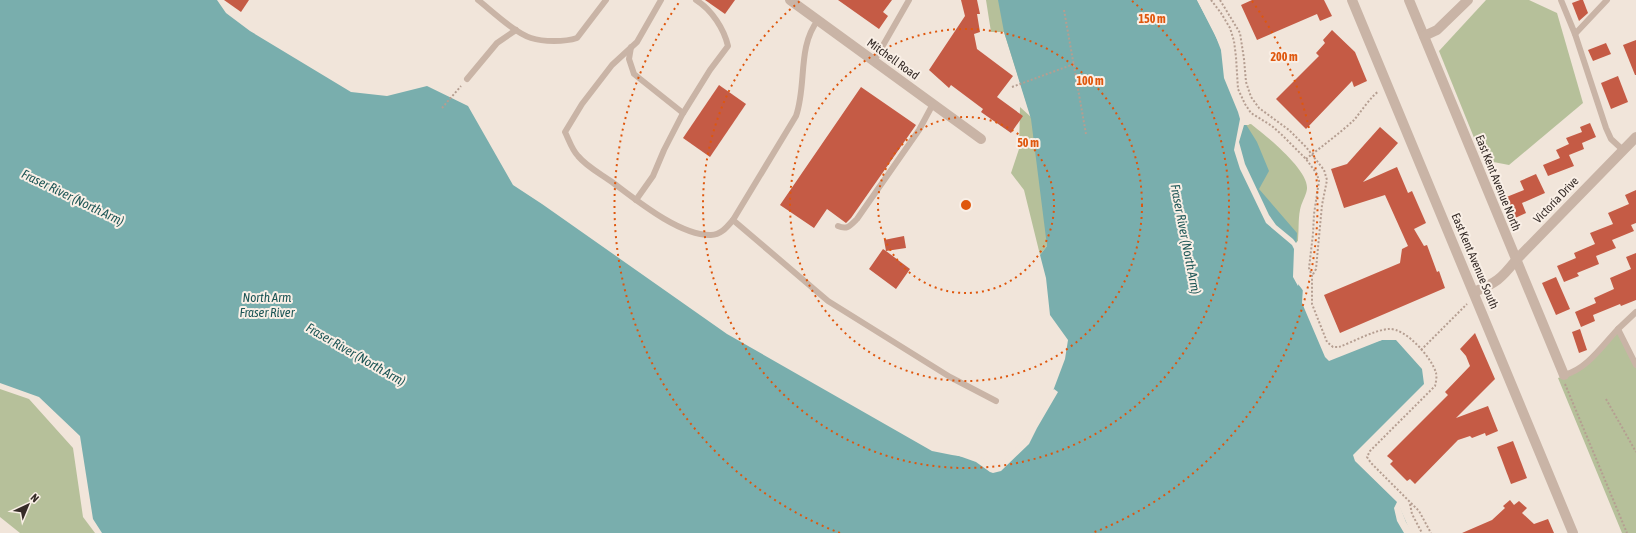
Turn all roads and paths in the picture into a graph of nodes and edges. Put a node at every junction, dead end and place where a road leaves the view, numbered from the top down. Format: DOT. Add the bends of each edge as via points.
graph roads {
  1 [pos="478,0"];
  2 [pos="606,0"];
  3 [pos="661,0"];
  4 [pos="696,0"];
  5 [pos="790,0"];
  6 [pos="909,0"];
  7 [pos="1211,0"];
  8 [pos="1220,0"];
  9 [pos="1352,0"];
  10 [pos="1409,0"];
  11 [pos="1468,0"];
  12 [pos="1561,0"];
  13 [pos="1607,0"];
  14 [pos="1064,10"];
  15 [pos="818,20"];
  16 [pos="516,30"];
  17 [pos="1575,34"];
  18 [pos="1424,36"];
  19 [pos="631,47"];
  20 [pos="874,61"];
  21 [pos="1074,64"];
  22 [pos="467,79"];
  23 [pos="1012,87"];
  24 [pos="1378,92"];
  25 [pos="933,104"];
  26 [pos="442,108"];
  27 [pos="683,113"];
  28 [pos="1086,134"];
  29 [pos="981,138"];
  30 [pos="1636,138"];
  31 [pos="1623,150"];
  32 [pos="1312,154"];
  33 [pos="1306,159"];
  34 [pos="636,200"];
  35 [pos="733,220"];
  36 [pos="838,226"];
  37 [pos="1516,260"];
  38 [pos="1312,276"];
  39 [pos="1474,292"];
  40 [pos="1467,305"];
  41 [pos="1636,312"];
  42 [pos="1618,329"];
  43 [pos="1421,350"];
  44 [pos="1636,365"];
  45 [pos="1564,375"];
  46 [pos="1566,386"];
  47 [pos="1606,399"];
  48 [pos="996,402"];
  49 [pos="1636,452"];
  50 [pos="1410,503"];
  51 [pos="1422,533"];
  52 [pos="1431,533"];
  53 [pos="1574,533"];
  54 [pos="1627,533"];
  1 -- 16 [label="lane"];
  2 -- 16 [label="lane" via="577,38 555,41 531,38"];
  3 -- 19 [label="lane" via="637,42"];
  4 -- 27 [label="lane" via="714,17 725,34 728,46"];
  5 -- 15 [label="street, Mitchell Road"];
  6 -- 20 [label="lane"];
  7 -- 33 [label="path" via="1230,28 1234,41 1238,89 1245,104 1251,113 1272,126"];
  8 -- 32 [label="path" via="1240,33 1246,82 1251,97 1259,108 1289,130"];
  9 -- 39 [label="street, East Kent Avenue South"];
  10 -- 18 [label="street, East Kent Avenue North"];
  11 -- 18 [label="street" via="1437,30"];
  12 -- 17 [label="lane"];
  13 -- 17 [label="lane"];
  14 -- 21 [label="path"];
  15 -- 20 [label="street, Mitchell Road"];
  15 -- 35 [label="lane" via="807,39 800,103 796,116"];
  16 -- 22 [label="lane" via="497,43"];
  17 -- 31 [label="lane" via="1606,128"];
  18 -- 37 [label="street, East Kent Avenue North"];
  19 -- 27 [label="lane" via="628,59 634,74"];
  19 -- 34 [label="lane" via="612,65 582,104 566,132 577,156"];
  20 -- 25 [label="street, Mitchell Road"];
  21 -- 23 [label="path"];
  21 -- 28 [label="path"];
  22 -- 26 [label="path"];
  24 -- 32 [label="path" via="1353,120"];
  25 -- 29 [label="street, Mitchell Road"];
  25 -- 36 [label="lane" via="919,130 857,219 850,227"];
  27 -- 34 [label="lane" via="653,176"];
  30 -- 31 [label="street, Victoria Drive"];
  31 -- 37 [label="street, Victoria Drive"];
  32 -- 33 [label="path"];
  32 -- 38 [label="path" via="1324,170 1327,180 1316,269"];
  33 -- 38 [label="path" via="1319,181 1309,268"];
  34 -- 35 [label="lane" via="657,215 704,235 721,232"];
  35 -- 48 [label="lane" via="828,301 950,377"];
  37 -- 39 [label="street, Victoria Drive" via="1498,281"];
  37 -- 45 [label="street, East Kent Avenue North"];
  38 -- 43 [label="path" via="1312,304 1327,342 1333,347 1389,329 1399,331"];
  39 -- 53 [label="street, East Kent Avenue South"];
  40 -- 43 [label="path"];
  41 -- 42 [label="lane"];
  42 -- 44 [label="lane"];
  42 -- 45 [label="lane" via="1584,365"];
  43 -- 50 [label="path" via="1432,363 1436,375 1435,386 1367,457"];
  46 -- 54 [label="path"];
  47 -- 49 [label="path"];
  50 -- 51 [label="path" via="1412,514"];
  50 -- 52 [label="path" via="1419,511"];
}
